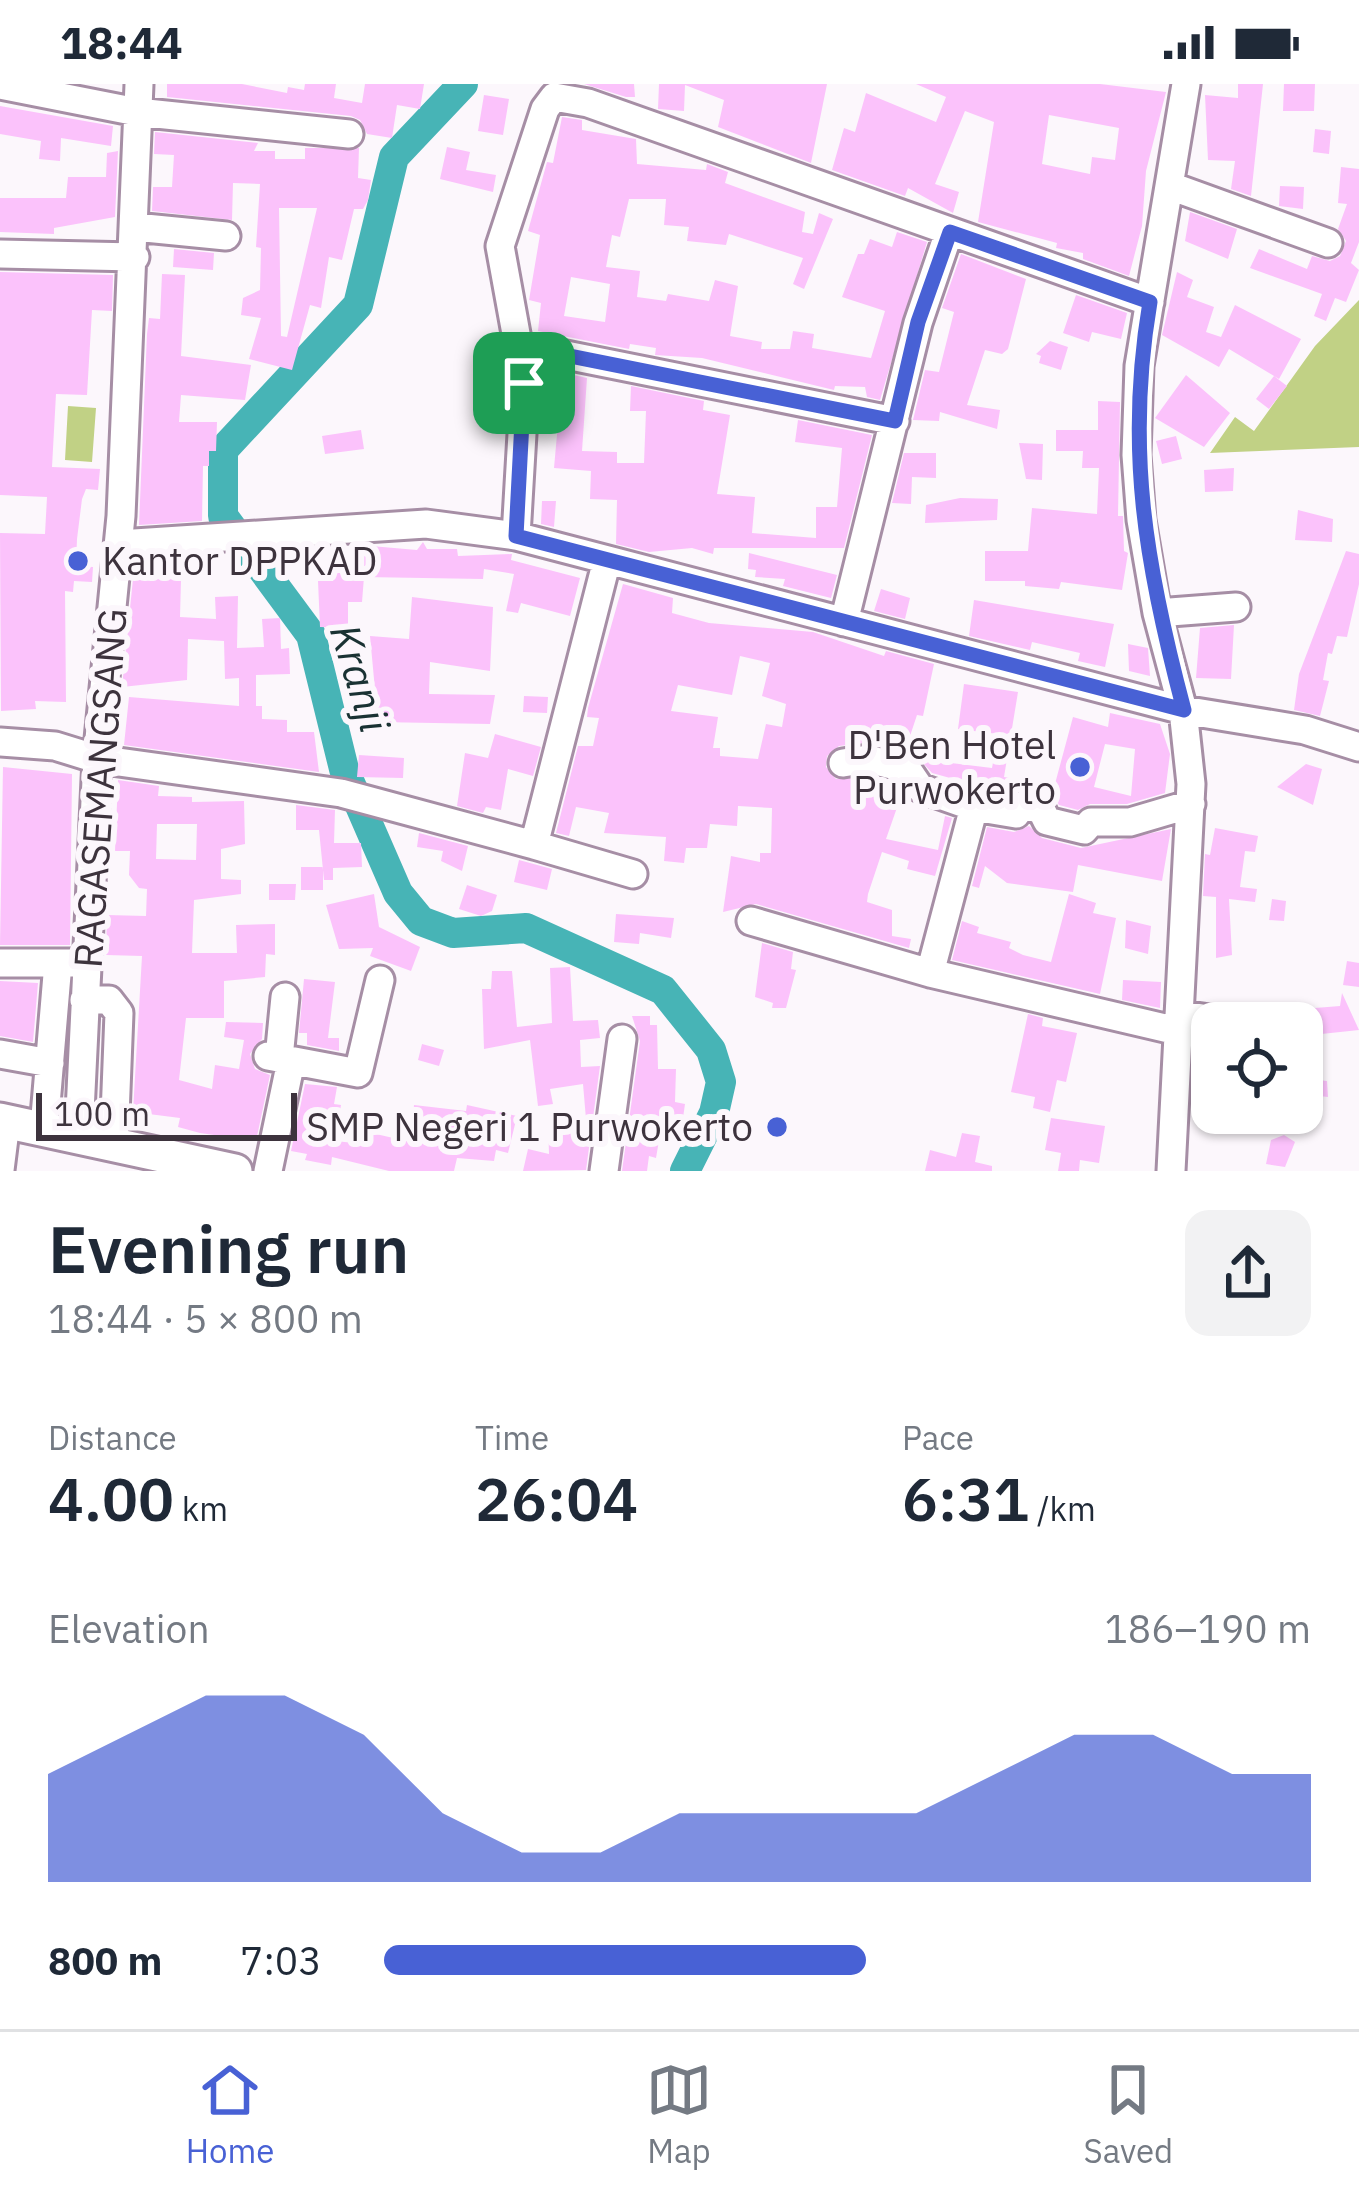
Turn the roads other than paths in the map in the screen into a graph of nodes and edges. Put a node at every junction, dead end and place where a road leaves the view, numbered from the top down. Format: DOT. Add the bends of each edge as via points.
graph roads {
  1 [pos="1156,84"];
  2 [pos="0,85"];
  3 [pos="1186,86"];
  4 [pos="138,98"];
  5 [pos="349,134"];
  6 [pos="1173,187"];
  7 [pos="135,227"];
  8 [pos="950,232"];
  9 [pos="226,236"];
  10 [pos="1328,243"];
  11 [pos="0,254"];
  12 [pos="135,257"];
  13 [pos="1150,302"];
  14 [pos="520,346"];
  15 [pos="895,421"];
  16 [pos="516,536"];
  17 [pos="119,544"];
  18 [pos="607,560"];
  19 [pos="1236,607"];
  20 [pos="1157,613"];
  21 [pos="855,624"];
  22 [pos="1184,710"];
  23 [pos="101,729"];
  24 [pos="0,742"];
  25 [pos="55,746"];
  26 [pos="1359,747"];
  27 [pos="97,759"];
  28 [pos="842,764"];
  29 [pos="1191,804"];
  30 [pos="974,806"];
  31 [pos="534,845"];
  32 [pos="633,874"];
  33 [pos="751,921"];
  34 [pos="0,963"];
  35 [pos="72,963"];
  36 [pos="930,973"];
  37 [pos="380,980"];
  38 [pos="285,997"];
  39 [pos="84,1000"];
  40 [pos="1182,1024"];
  41 [pos="1191,1024"];
  42 [pos="622,1039"];
  43 [pos="0,1054"];
  44 [pos="279,1058"];
  45 [pos="50,1063"];
  46 [pos="3,1121"];
  47 [pos="44,1129"];
  48 [pos="79,1133"];
  49 [pos="114,1142"];
  50 [pos="177,1164"];
  51 [pos="0,1170"];
  52 [pos="236,1171"];
  53 [pos="268,1171"];
  54 [pos="604,1171"];
  55 [pos="1171,1171"];
  1 -- 3 [label="street"];
  2 -- 4 [label="street"];
  3 -- 6 [label="street"];
  4 -- 5 [label="street"];
  4 -- 7 [label="street, RAGASEMANGSANG"];
  6 -- 10 [label="street"];
  6 -- 13 [label="street"];
  7 -- 9 [label="street"];
  7 -- 12 [label="street, RAGASEMANGSANG"];
  8 -- 13 [label="street"];
  8 -- 14 [label="street" via="558,96 545,109 500,246"];
  8 -- 15 [label="street"];
  11 -- 12 [label="street"];
  12 -- 17 [label="street, RAGASEMANGSANG"];
  13 -- 20 [label="street" via="1136,455"];
  14 -- 15 [label="street"];
  14 -- 16 [label="street"];
  15 -- 21 [label="street"];
  16 -- 17 [label="street" via="426,524"];
  16 -- 18 [label="street"];
  17 -- 23 [label="street, RAGASEMANGSANG"];
  18 -- 21 [label="street"];
  18 -- 31 [label="street"];
  19 -- 20 [label="street"];
  20 -- 22 [label="street"];
  21 -- 22 [label="street"];
  22 -- 26 [label="street"];
  22 -- 29 [label="street"];
  23 -- 25 [label="street"];
  23 -- 27 [label="street, RAGASEMANGSANG"];
  24 -- 25 [label="street"];
  25 -- 27 [label="street"];
  27 -- 31 [label="street" via="341,793"];
  27 -- 35 [label="street, RAGASEMANGSANG"];
  28 -- 30 [label="street" via="868,759 907,769 920,788"];
  29 -- 30 [label="street" via="1130,822 1091,822 1084,830 1047,821 1041,809 1021,806 1016,814"];
  29 -- 40 [label="street"];
  30 -- 36 [label="street"];
  31 -- 32 [label="street"];
  33 -- 36 [label="street"];
  34 -- 35 [label="street"];
  35 -- 39 [label="street, RAGASEMANGSANG"];
  35 -- 45 [label="street"];
  36 -- 40 [label="street"];
  37 -- 44 [label="street" via="358,1073"];
  38 -- 44 [label="street"];
  39 -- 48 [label="street, RAGASEMANGSANG"];
  39 -- 49 [label="street" via="109,1000 119,1013"];
  40 -- 41 [label="street"];
  40 -- 55 [label="street"];
  42 -- 54 [label="street"];
  43 -- 45 [label="street"];
  44 -- 53 [label="street"];
  45 -- 47 [label="street"];
  46 -- 47 [label="main road"];
  46 -- 51 [label="street"];
  47 -- 48 [label="main road"];
  48 -- 49 [label="main road"];
  49 -- 50 [label="main road"];
  50 -- 52 [label="main road"];
}
